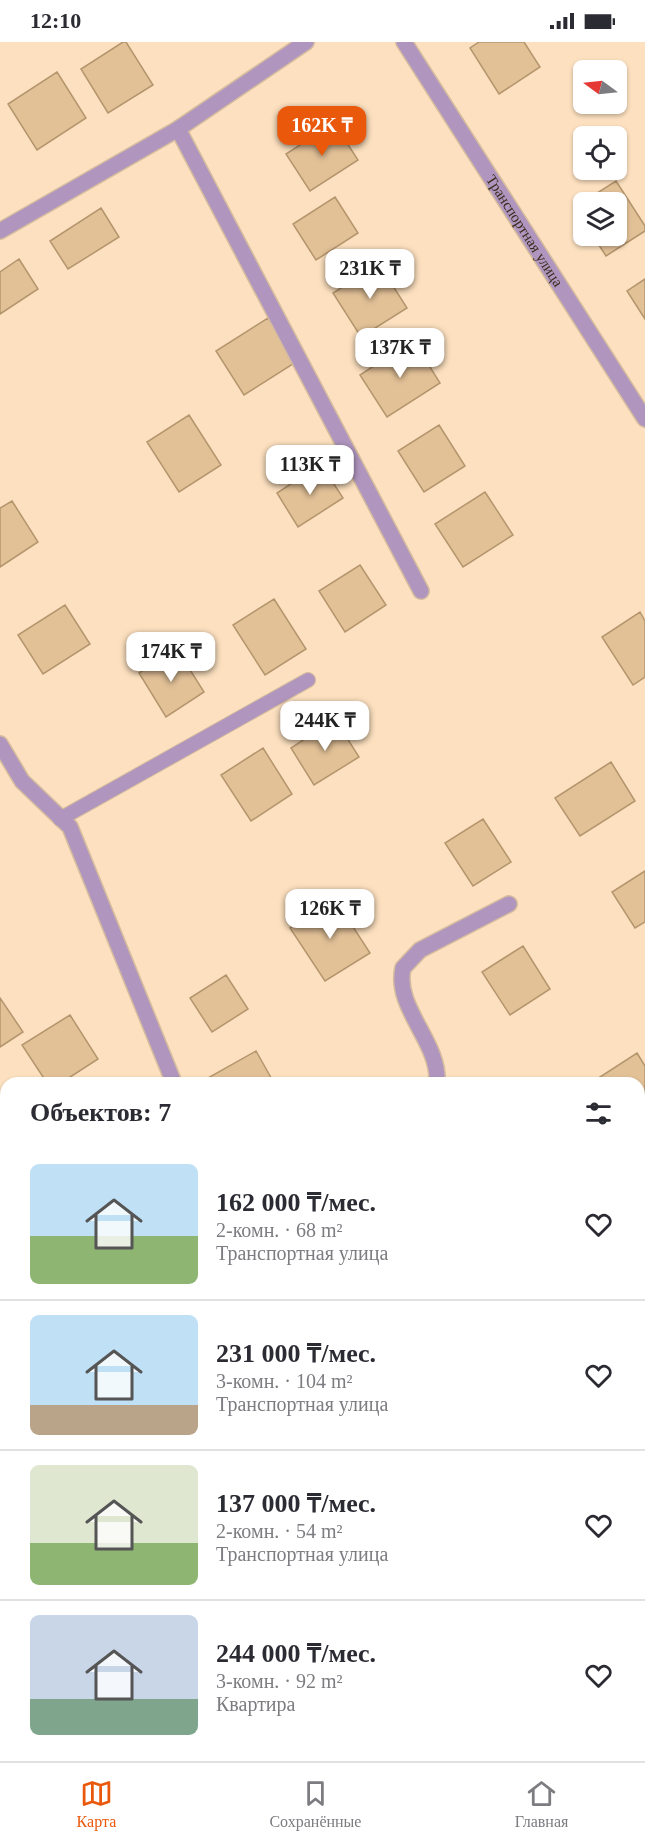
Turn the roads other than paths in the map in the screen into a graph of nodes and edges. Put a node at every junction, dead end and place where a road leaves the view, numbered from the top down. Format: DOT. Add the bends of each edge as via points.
graph roads {
  1 [pos="306,42"];
  2 [pos="404,42"];
  3 [pos="178,129"];
  4 [pos="0,231"];
  5 [pos="645,419"];
  6 [pos="421,591"];
  7 [pos="308,680"];
  8 [pos="0,744"];
  9 [pos="60,819"];
  10 [pos="509,904"];
  11 [pos="172,1077"];
  12 [pos="436,1077"];
  1 -- 3 [label="street"];
  2 -- 5 [label="street, Транспортная улица"];
  3 -- 4 [label="street"];
  3 -- 6 [label="street"];
  7 -- 9 [label="lane"];
  8 -- 9 [label="street" via="22,782"];
  9 -- 11 [label="street" via="70,827 76,840"];
  10 -- 12 [label="street" via="420,950 403,968 402,987 429,1047"];
}
